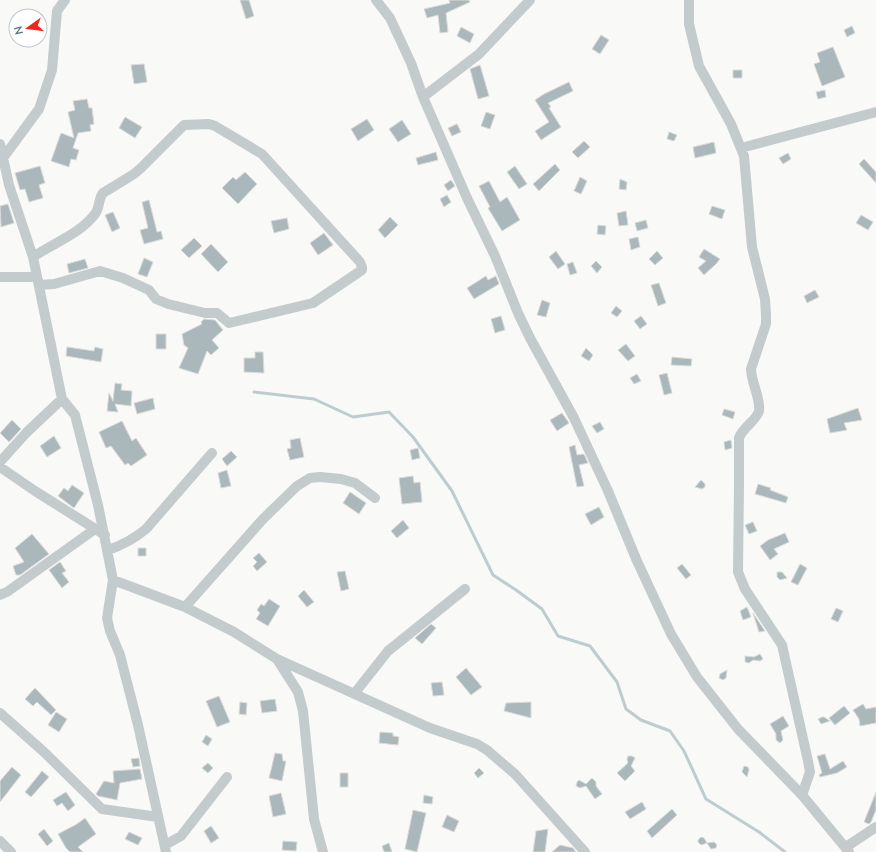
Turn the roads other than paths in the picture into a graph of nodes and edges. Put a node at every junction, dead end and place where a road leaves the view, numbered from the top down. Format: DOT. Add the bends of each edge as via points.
graph roads {
  1 [pos="65,0"];
  2 [pos="376,0"];
  3 [pos="530,0"];
  4 [pos="689,0"];
  5 [pos="423,97"];
  6 [pos="876,112"];
  7 [pos="0,144"];
  8 [pos="741,148"];
  9 [pos="3,158"];
  10 [pos="3,171"];
  11 [pos="33,257"];
  12 [pos="0,277"];
  13 [pos="38,281"];
  14 [pos="62,399"];
  15 [pos="212,453"];
  16 [pos="0,462"];
  17 [pos="0,467"];
  18 [pos="375,498"];
  19 [pos="95,529"];
  20 [pos="105,535"];
  21 [pos="108,550"];
  22 [pos="113,580"];
  23 [pos="465,589"];
  24 [pos="0,595"];
  25 [pos="185,606"];
  26 [pos="277,659"];
  27 [pos="354,694"];
  28 [pos="0,713"];
  29 [pos="227,777"];
  30 [pos="802,795"];
  31 [pos="158,817"];
  32 [pos="876,827"];
  33 [pos="0,841"];
  34 [pos="166,848"];
  35 [pos="848,850"];
  36 [pos="12,852"];
  37 [pos="323,852"];
  38 [pos="586,852"];
  1 -- 9 [label="street" via="57,10 52,70 39,109"];
  2 -- 5 [label="street" via="390,18 411,62"];
  3 -- 5 [label="street" via="479,54"];
  4 -- 8 [label="street" via="689,24 699,66 731,124"];
  5 -- 30 [label="street" via="530,338 574,418 671,634 697,677 738,729"];
  6 -- 8 [label="street"];
  7 -- 9 [label="street"];
  8 -- 30 [label="street" via="744,156 752,247 765,299 766,324 751,376 759,413 740,433 739,438 738,572 745,589 782,645 810,772"];
  9 -- 10 [label="street"];
  10 -- 11 [label="street"];
  11 -- 13 [label="street"];
  11 -- 13 [label="street" via="89,221 97,212 103,193 134,174 184,125 210,124 262,154 362,266 362,270 313,303 229,322 217,313 205,313 168,304 156,299 149,290 100,271 54,284"];
  12 -- 13 [label="street"];
  13 -- 14 [label="street"];
  14 -- 16 [label="street"];
  14 -- 20 [label="street" via="74,415"];
  15 -- 21 [label="street" via="146,529 125,544"];
  17 -- 19 [label="street"];
  18 -- 25 [label="street" via="355,484 341,479 310,478 263,519"];
  19 -- 20 [label="street"];
  19 -- 24 [label="street"];
  20 -- 21 [label="street"];
  21 -- 22 [label="street"];
  22 -- 25 [label="street"];
  22 -- 31 [label="street" via="107,618 120,655 138,725"];
  23 -- 27 [label="street" via="388,651"];
  25 -- 26 [label="street"];
  26 -- 27 [label="street"];
  26 -- 37 [label="street" via="298,692 303,711 314,819"];
  27 -- 38 [label="street" via="487,750 515,774"];
  28 -- 31 [label="street" via="102,809"];
  29 -- 34 [label="street" via="181,836"];
  30 -- 35 [label="street"];
  31 -- 34 [label="street"];
  32 -- 35 [label="street"];
  33 -- 36 [label="street"];
}
